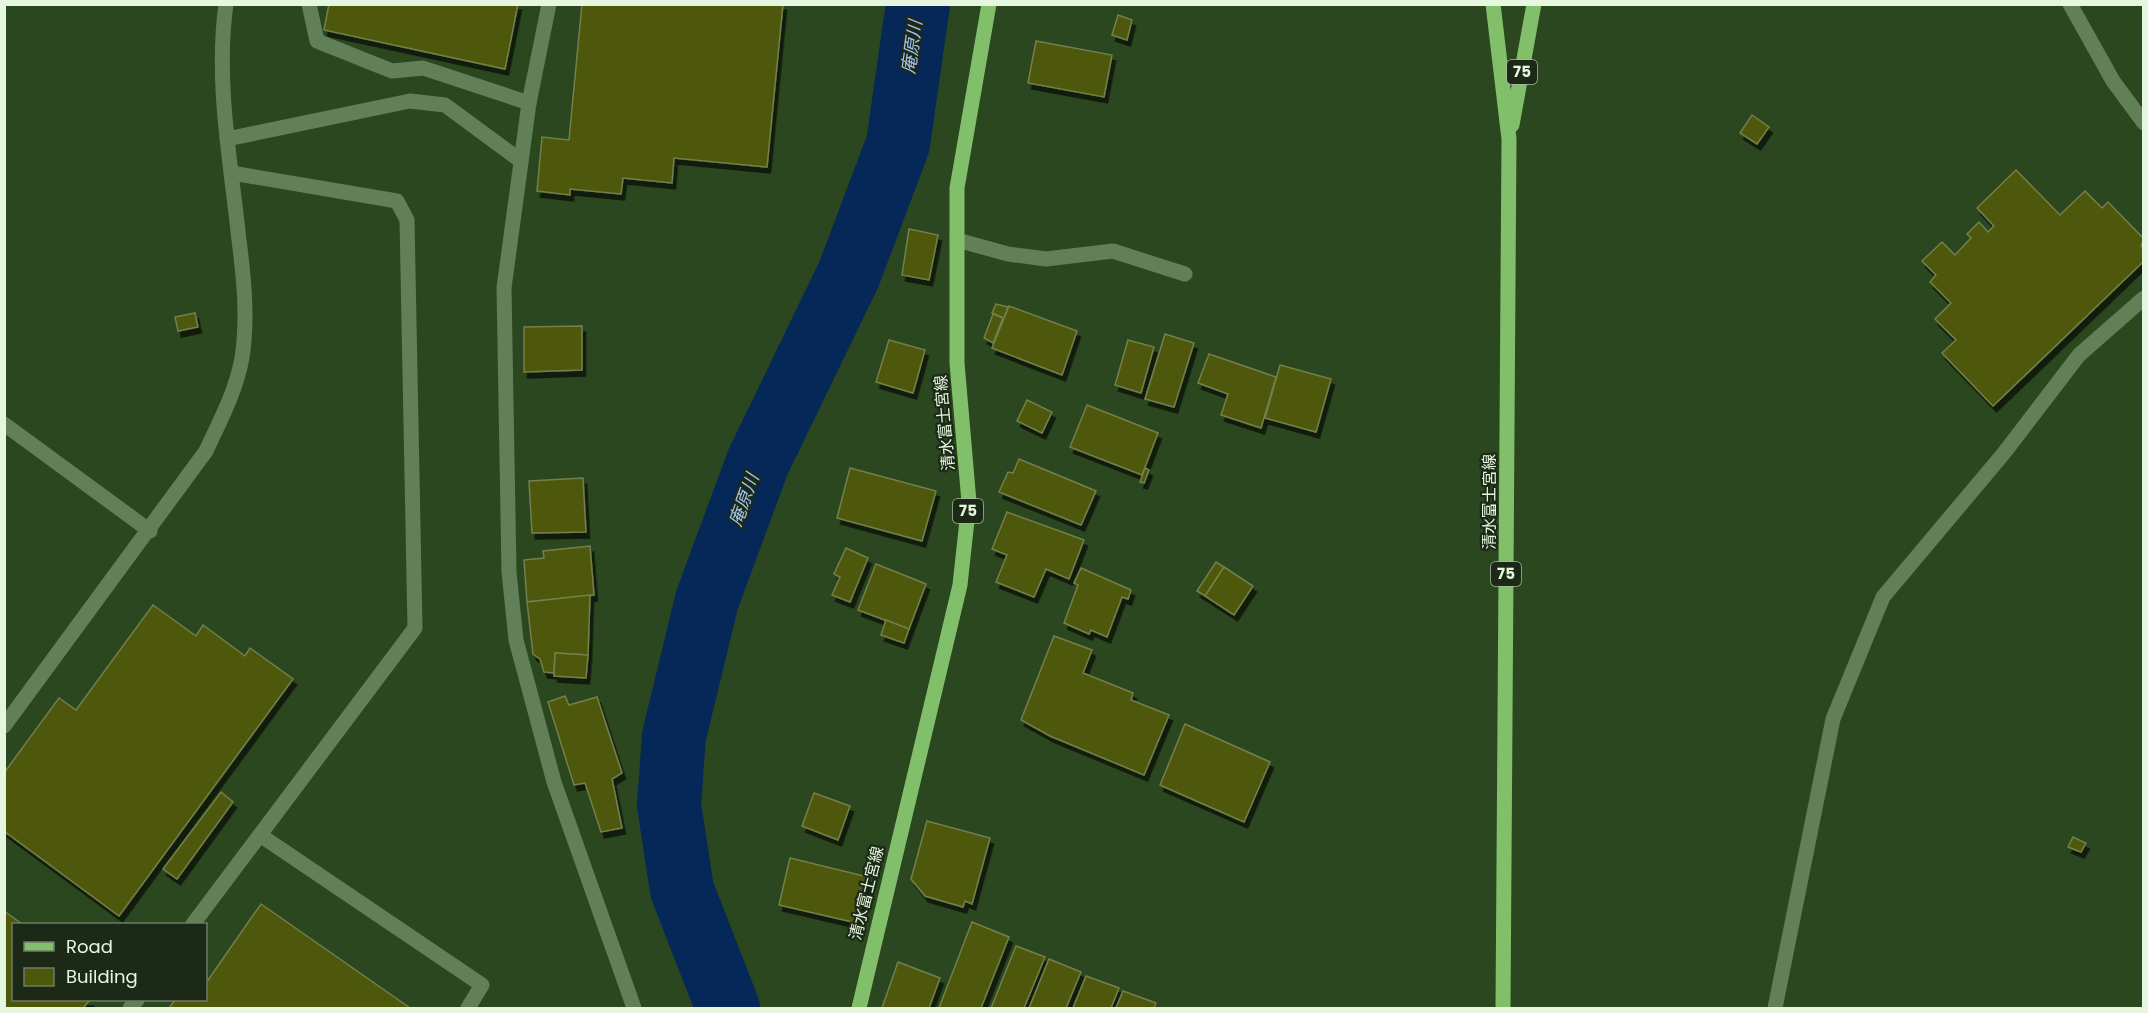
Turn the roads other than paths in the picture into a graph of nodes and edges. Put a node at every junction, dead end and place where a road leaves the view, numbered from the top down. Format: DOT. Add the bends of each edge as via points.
graph roads {
  1 [pos="226,4"];
  2 [pos="309,4"];
  3 [pos="549,4"];
  4 [pos="989,4"];
  5 [pos="1493,4"];
  6 [pos="1534,4"];
  7 [pos="2070,4"];
  8 [pos="529,103"];
  9 [pos="2144,123"];
  10 [pos="227,139"];
  11 [pos="1509,139"];
  12 [pos="521,161"];
  13 [pos="232,173"];
  14 [pos="957,240"];
  15 [pos="1185,274"];
  16 [pos="2144,298"];
  17 [pos="4,424"];
  18 [pos="150,531"];
  19 [pos="4,726"];
  20 [pos="260,836"];
  21 [pos="194,923"];
  22 [pos="468,1008"];
  23 [pos="634,1008"];
  24 [pos="859,1008"];
  25 [pos="1503,1008"];
  26 [pos="1775,1008"];
  1 -- 10 [label="street"];
  2 -- 8 [label="street" via="316,41 392,71 423,68"];
  3 -- 8 [label="street"];
  4 -- 14 [label="main road, 清水富士宮線 / 75" via="957,188"];
  5 -- 11 [label="main road, 清水富士宮線 / 75"];
  6 -- 11 [label="main road, 清水富士宮線 / 75"];
  7 -- 9 [label="street" via="2113,81"];
  8 -- 12 [label="street"];
  10 -- 12 [label="street" via="411,101 445,105"];
  10 -- 13 [label="street"];
  11 -- 25 [label="main road, 清水富士宮線 / 75"];
  12 -- 23 [label="street" via="504,288 509,572 516,640 554,782"];
  13 -- 18 [label="street" via="245,298 242,358 229,402 206,451"];
  13 -- 20 [label="street" via="397,201 407,220 415,628"];
  14 -- 15 [label="street" via="1008,254 1046,258 1113,251"];
  14 -- 24 [label="main road, 清水富士宮線 / 75" via="957,363 969,502 960,585"];
  16 -- 26 [label="street" via="2079,355 2004,453 1883,597 1833,719"];
  17 -- 18 [label="street"];
  18 -- 19 [label="street"];
  20 -- 21 [label="street"];
  20 -- 22 [label="street" via="482,985"];
}
